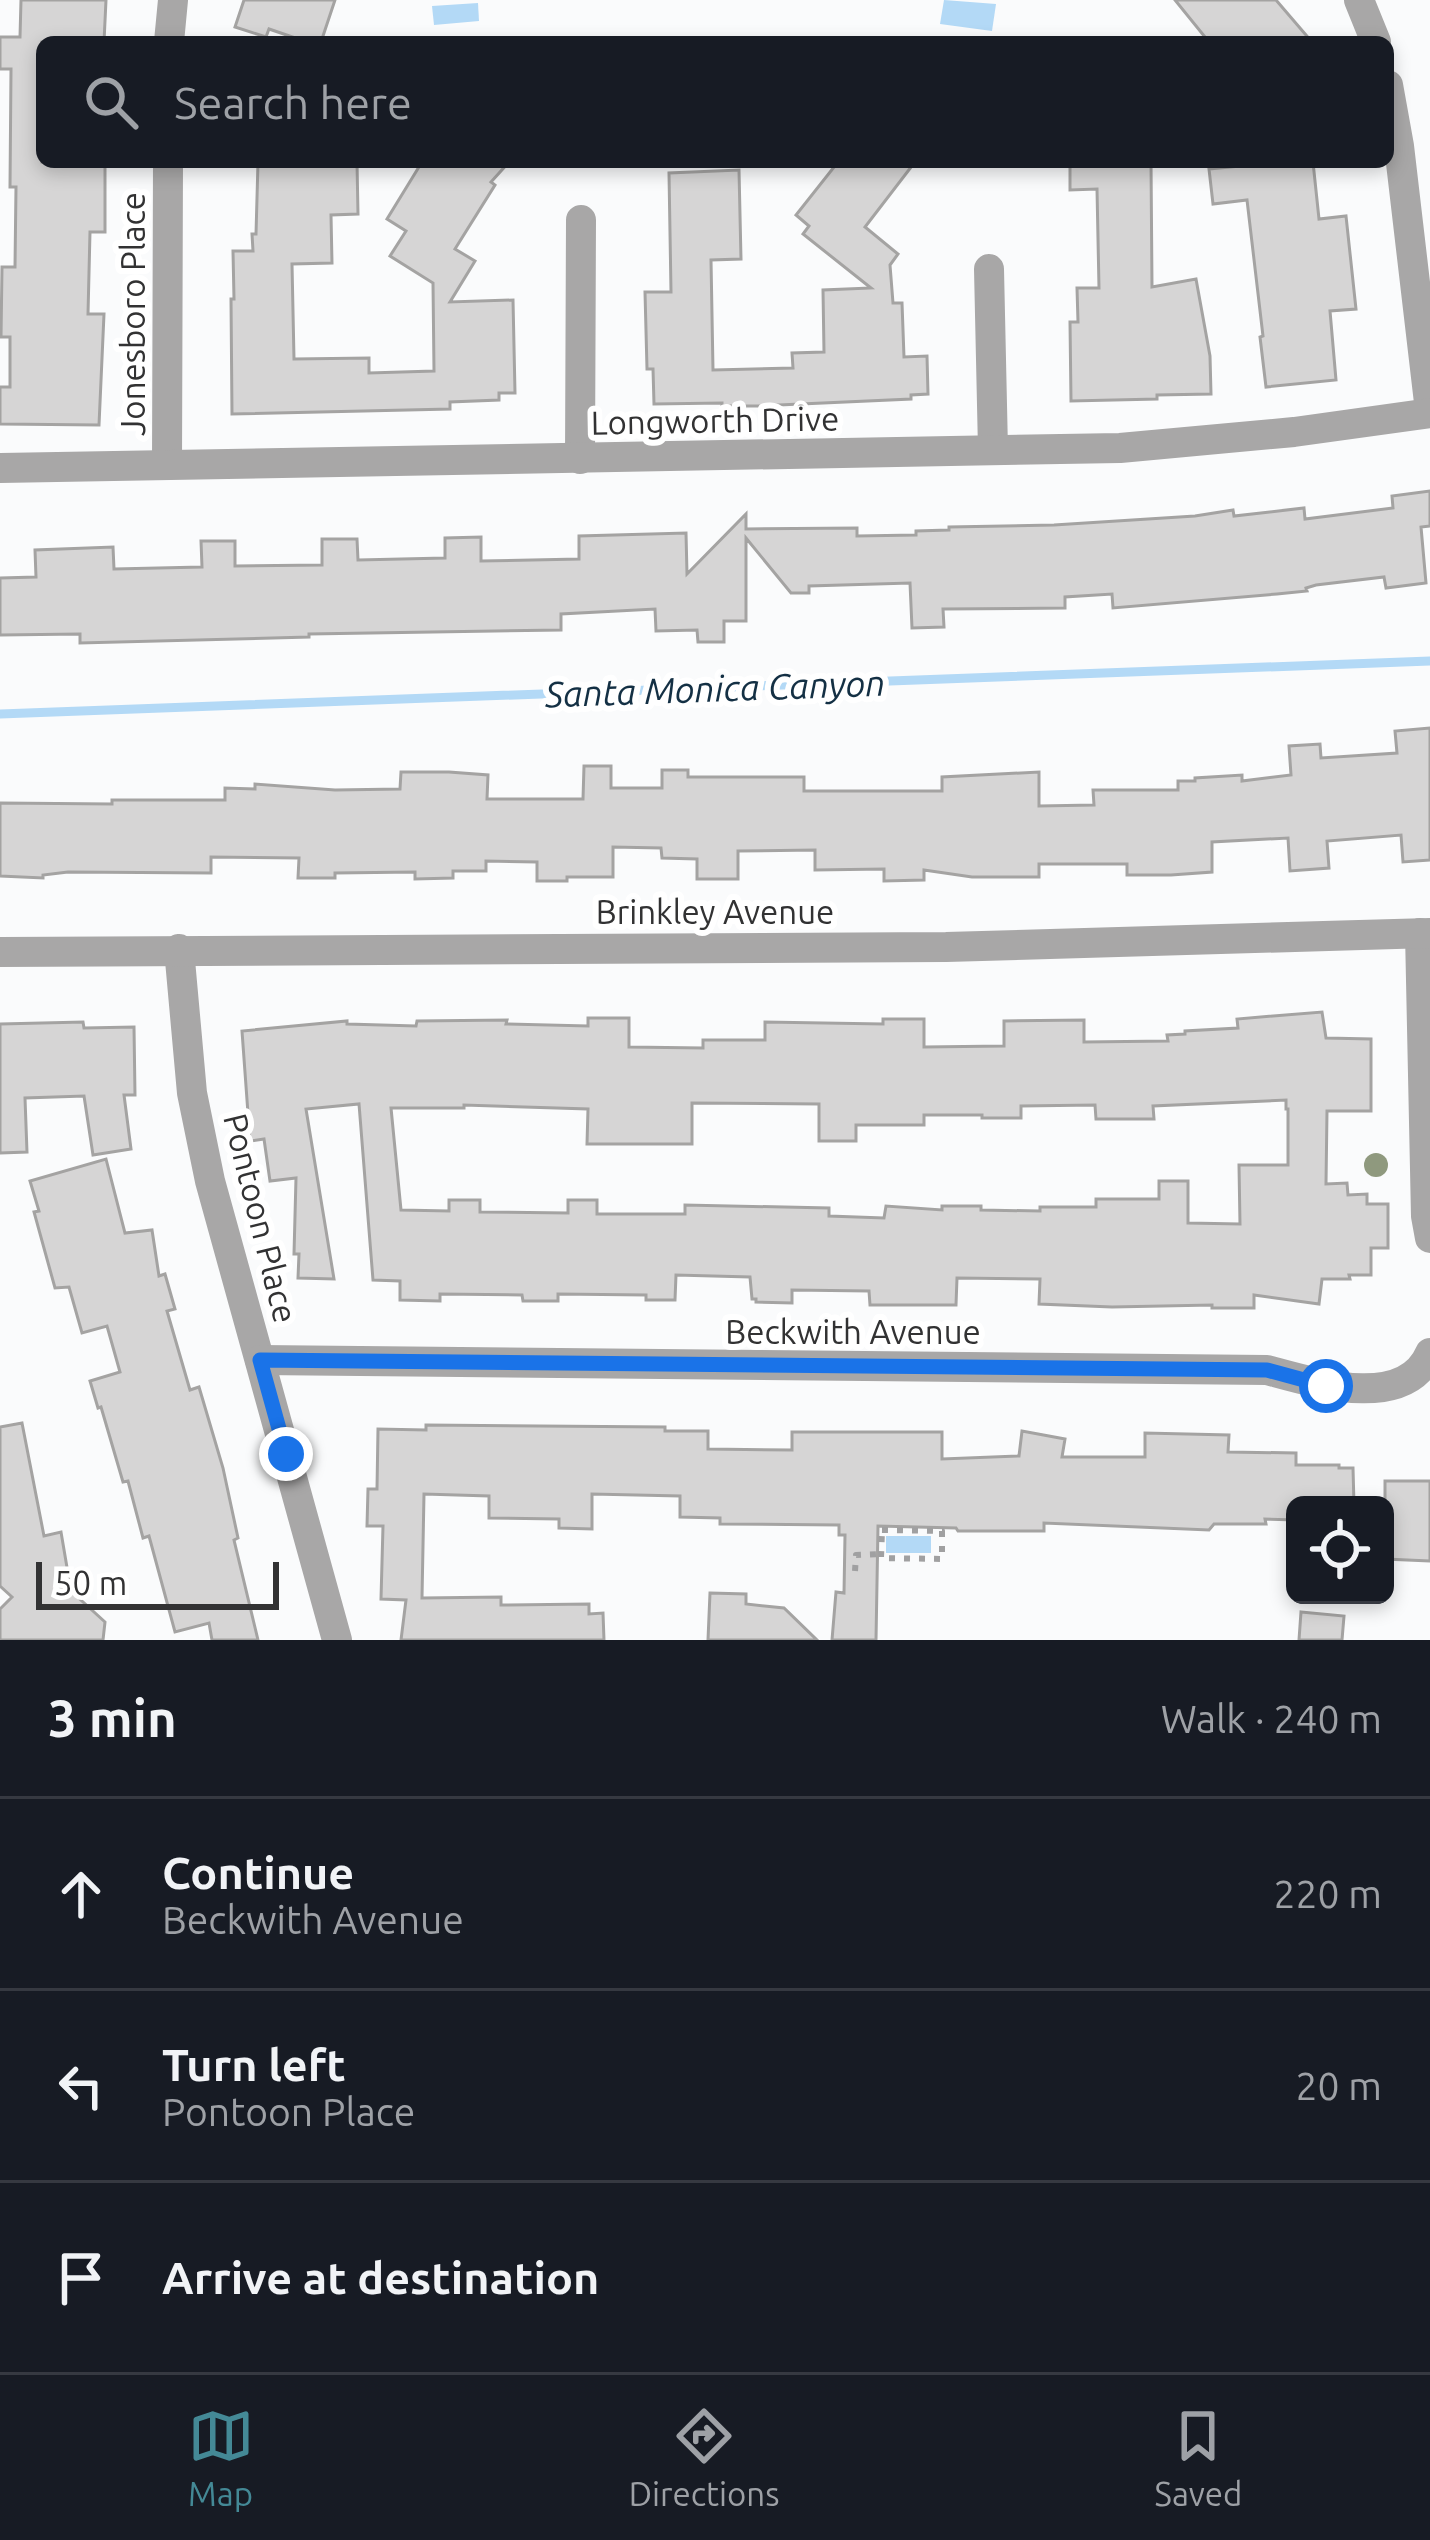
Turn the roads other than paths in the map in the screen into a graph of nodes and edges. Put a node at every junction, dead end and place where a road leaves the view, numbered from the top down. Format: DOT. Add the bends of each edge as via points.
graph roads {
  1 [pos="173,0"];
  2 [pos="1359,0"];
  3 [pos="170,36"];
  4 [pos="1374,36"];
  5 [pos="1394,118"];
  6 [pos="168,168"];
  7 [pos="580,220"];
  8 [pos="989,269"];
  9 [pos="1430,412"];
  10 [pos="993,450"];
  11 [pos="580,459"];
  12 [pos="167,465"];
  13 [pos="0,468"];
  14 [pos="1425,933"];
  15 [pos="179,949"];
  16 [pos="0,952"];
  17 [pos="1430,1238"];
  18 [pos="1430,1353"];
  19 [pos="260,1360"];
  20 [pos="337,1640"];
  1 -- 3 [label="street"];
  2 -- 4 [label="street"];
  5 -- 9 [label="street"];
  6 -- 12 [label="street, Jonesboro Place"];
  7 -- 11 [label="street"];
  8 -- 10 [label="street"];
  9 -- 10 [label="street, Longworth Drive" via="1120,448"];
  10 -- 11 [label="street, Longworth Drive"];
  11 -- 12 [label="street, Longworth Drive"];
  12 -- 13 [label="street, Longworth Drive"];
  14 -- 15 [label="street, Brinkley Avenue" via="957,946"];
  14 -- 17 [label="street"];
  15 -- 16 [label="street, Brinkley Avenue"];
  15 -- 19 [label="street, Pontoon Place" via="192,1093"];
  18 -- 19 [label="street, Beckwith Avenue" via="1405,1380 1369,1390 1267,1370"];
  19 -- 20 [label="street, Pontoon Place"];
}
